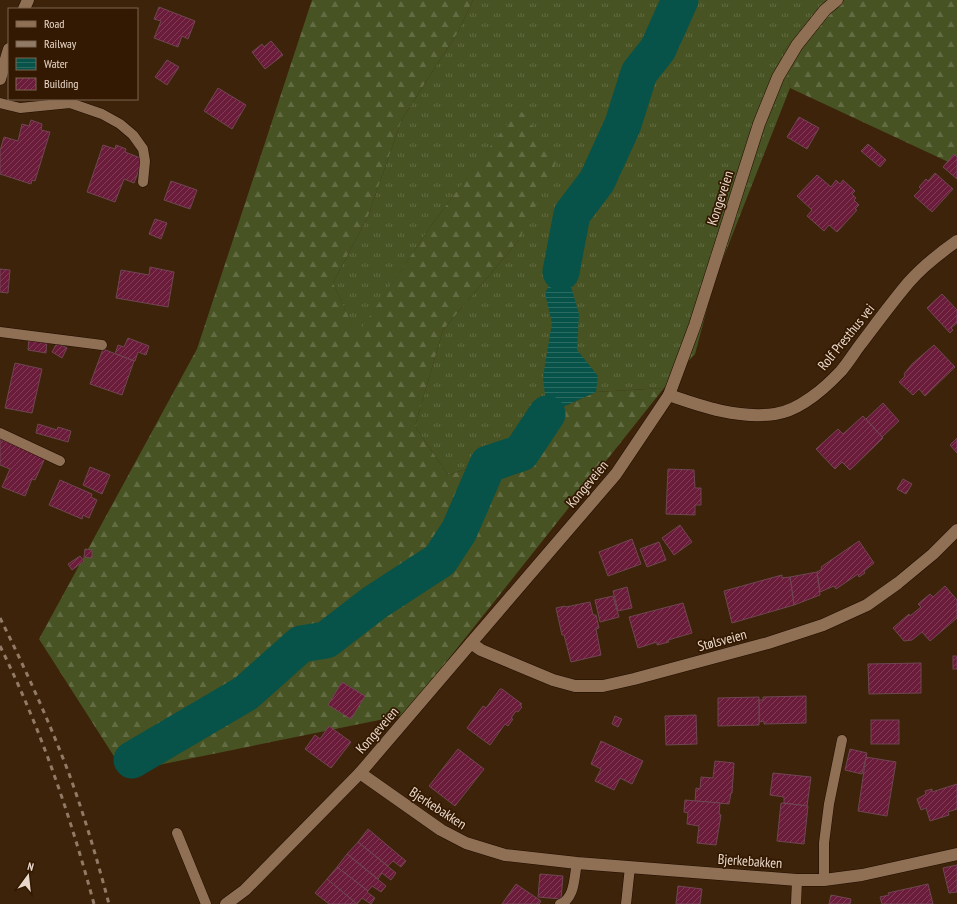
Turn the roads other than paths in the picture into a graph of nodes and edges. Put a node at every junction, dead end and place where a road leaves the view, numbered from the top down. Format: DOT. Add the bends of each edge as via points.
graph roads {
  1 [pos="836,0"];
  2 [pos="8,52"];
  3 [pos="0,79"];
  4 [pos="0,103"];
  5 [pos="143,182"];
  6 [pos="957,241"];
  7 [pos="0,332"];
  8 [pos="102,345"];
  9 [pos="669,395"];
  10 [pos="0,433"];
  11 [pos="60,461"];
  12 [pos="957,530"];
  13 [pos="471,643"];
  14 [pos="842,740"];
  15 [pos="360,773"];
  16 [pos="177,833"];
  17 [pos="957,854"];
  18 [pos="577,863"];
  19 [pos="630,868"];
  20 [pos="797,880"];
  21 [pos="824,880"];
  22 [pos="206,904"];
  23 [pos="226,904"];
  24 [pos="560,904"];
  25 [pos="626,904"];
  26 [pos="796,904"];
  1 -- 9 [label="street, Kongeveien" via="797,45 778,76 759,124 695,325"];
  2 -- 3 [label="street"];
  4 -- 5 [label="lane" via="20,108 70,103 102,114 120,124 143,149"];
  6 -- 9 [label="street, Rolf Presthus vei" via="935,257 910,281 841,371 800,405 776,414 748,415 698,406"];
  7 -- 8 [label="lane"];
  9 -- 13 [label="street, Kongeveien" via="616,474"];
  10 -- 11 [label="lane"];
  12 -- 13 [label="street, Stølsveien" via="916,569 867,605 823,625 768,643 634,679 603,686 575,686 553,680 481,650"];
  13 -- 15 [label="street, Kongeveien"];
  14 -- 21 [label="lane" via="829,804 824,843"];
  15 -- 18 [label="street, Bjerkebakken" via="441,830 466,843 505,855"];
  15 -- 23 [label="street, Kongeveien" via="245,890"];
  16 -- 22 [label="lane"];
  17 -- 21 [label="street, Bjerkebakken" via="862,875"];
  18 -- 19 [label="street, Bjerkebakken"];
  18 -- 24 [label="lane" via="568,900"];
  19 -- 20 [label="street, Bjerkebakken"];
  19 -- 25 [label="lane"];
  20 -- 21 [label="street, Bjerkebakken"];
  20 -- 26 [label="lane, Bjerkebakken"];
}
